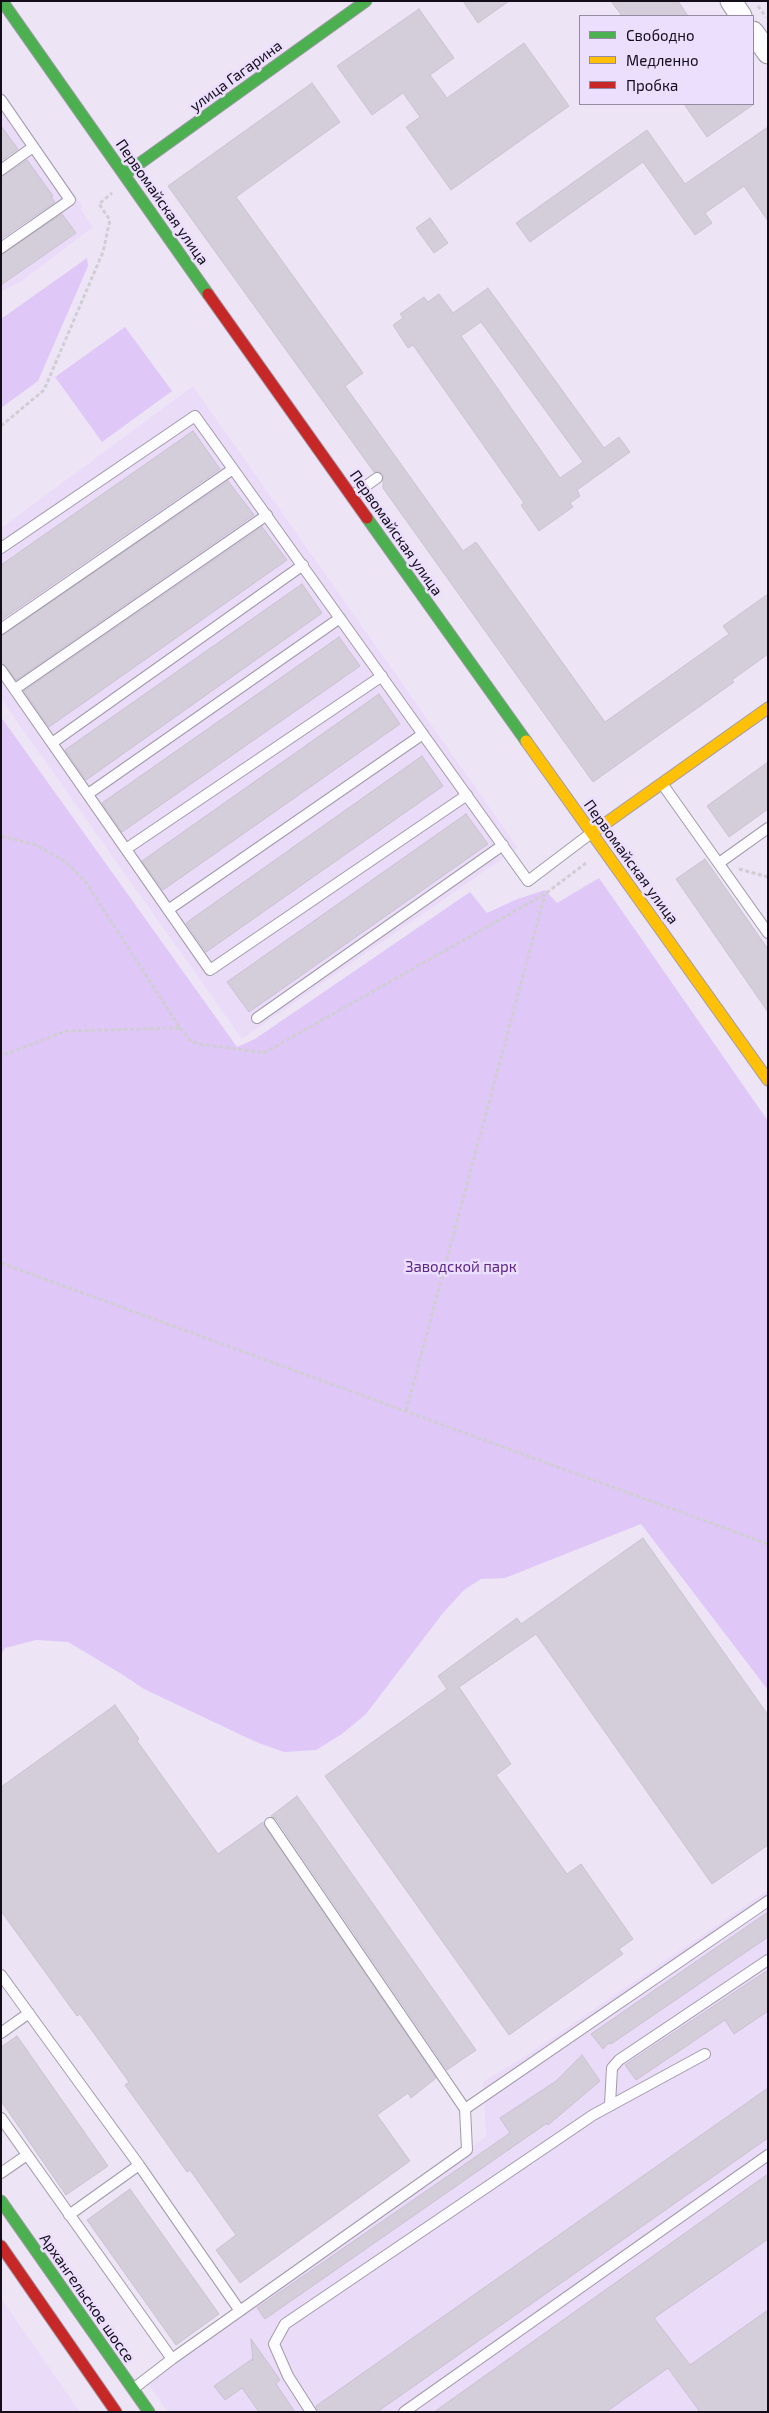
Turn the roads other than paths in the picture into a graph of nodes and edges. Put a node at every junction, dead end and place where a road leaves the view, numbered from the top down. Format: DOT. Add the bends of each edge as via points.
graph roads {
  1 [pos="2,1"];
  2 [pos="366,1"];
  3 [pos="731,1"];
  4 [pos="741,15"];
  5 [pos="754,33"];
  6 [pos="768,53"];
  7 [pos="1,100"];
  8 [pos="33,147"];
  9 [pos="1,170"];
  10 [pos="127,177"];
  11 [pos="1,248"];
  12 [pos="233,469"];
  13 [pos="377,478"];
  14 [pos="351,496"];
  15 [pos="266,515"];
  16 [pos="1,548"];
  17 [pos="303,565"];
  18 [pos="340,618"];
  19 [pos="1,629"];
  20 [pos="1,670"];
  21 [pos="382,676"];
  22 [pos="15,689"];
  23 [pos="768,708"];
  24 [pos="423,734"];
  25 [pos="52,743"];
  26 [pos="662,783"];
  27 [pos="88,794"];
  28 [pos="467,795"];
  29 [pos="768,828"];
  30 [pos="592,833"];
  31 [pos="503,845"];
  32 [pos="126,849"];
  33 [pos="719,863"];
  34 [pos="168,910"];
  35 [pos="768,933"];
  36 [pos="257,1018"];
  37 [pos="768,1080"];
  38 [pos="270,1823"];
  39 [pos="768,1901"];
  40 [pos="768,1960"];
  41 [pos="1,1975"];
  42 [pos="29,2013"];
  43 [pos="1,2033"];
  44 [pos="705,2054"];
  45 [pos="610,2104"];
  46 [pos="464,2109"];
  47 [pos="1,2118"];
  48 [pos="27,2154"];
  49 [pos="768,2155"];
  50 [pos="139,2165"];
  51 [pos="1,2174"];
  52 [pos="1,2201"];
  53 [pos="69,2215"];
  54 [pos="1,2246"];
  55 [pos="240,2311"];
  56 [pos="172,2359"];
  57 [pos="121,2400"];
  58 [pos="149,2412"];
  59 [pos="310,2412"];
  60 [pos="404,2412"];
  1 -- 10 [label="street, Первомайская улица"];
  2 -- 10 [label="street, улица Гагарина"];
  3 -- 4 [label="street"];
  5 -- 6 [label="street"];
  7 -- 8 [label="lane"];
  8 -- 9 [label="lane"];
  8 -- 11 [label="lane" via="70,200"];
  10 -- 14 [label="street, Первомайская улица"];
  12 -- 15 [label="lane"];
  12 -- 16 [label="lane" via="195,416"];
  12 -- 19 [label="lane"];
  13 -- 14 [label="lane"];
  14 -- 30 [label="street, Первомайская улица"];
  15 -- 17 [label="lane"];
  15 -- 22 [label="lane"];
  17 -- 18 [label="lane"];
  17 -- 25 [label="lane"];
  18 -- 21 [label="lane"];
  18 -- 27 [label="lane"];
  20 -- 22 [label="lane"];
  21 -- 24 [label="lane"];
  21 -- 32 [label="lane"];
  22 -- 25 [label="lane"];
  23 -- 26 [label="street"];
  24 -- 28 [label="lane"];
  24 -- 34 [label="lane"];
  25 -- 27 [label="lane"];
  26 -- 30 [label="street"];
  26 -- 33 [label="lane"];
  27 -- 32 [label="lane"];
  28 -- 31 [label="lane"];
  28 -- 34 [label="lane" via="210,970"];
  29 -- 33 [label="lane"];
  30 -- 31 [label="lane" via="528,881"];
  30 -- 37 [label="street, Первомайская улица"];
  31 -- 36 [label="lane"];
  32 -- 34 [label="lane"];
  33 -- 35 [label="lane"];
  38 -- 46 [label="lane"];
  39 -- 46 [label="lane"];
  40 -- 45 [label="lane" via="619,2060 612,2068"];
  41 -- 42 [label="lane"];
  42 -- 43 [label="lane"];
  42 -- 50 [label="lane"];
  44 -- 45 [label="lane"];
  45 -- 59 [label="lane" via="285,2324 274,2344 288,2376"];
  46 -- 55 [label="lane" via="467,2150"];
  47 -- 48 [label="lane"];
  48 -- 51 [label="lane"];
  48 -- 53 [label="lane"];
  49 -- 60 [label="lane"];
  50 -- 53 [label="lane"];
  50 -- 55 [label="lane"];
  52 -- 57 [label="street, Архангельское шоссе"];
  53 -- 56 [label="lane"];
  54 -- 57 [label="street, Архангельское шоссе"];
  55 -- 56 [label="lane"];
  56 -- 57 [label="lane"];
  57 -- 58 [label="street, Архангельское шоссе"];
}
